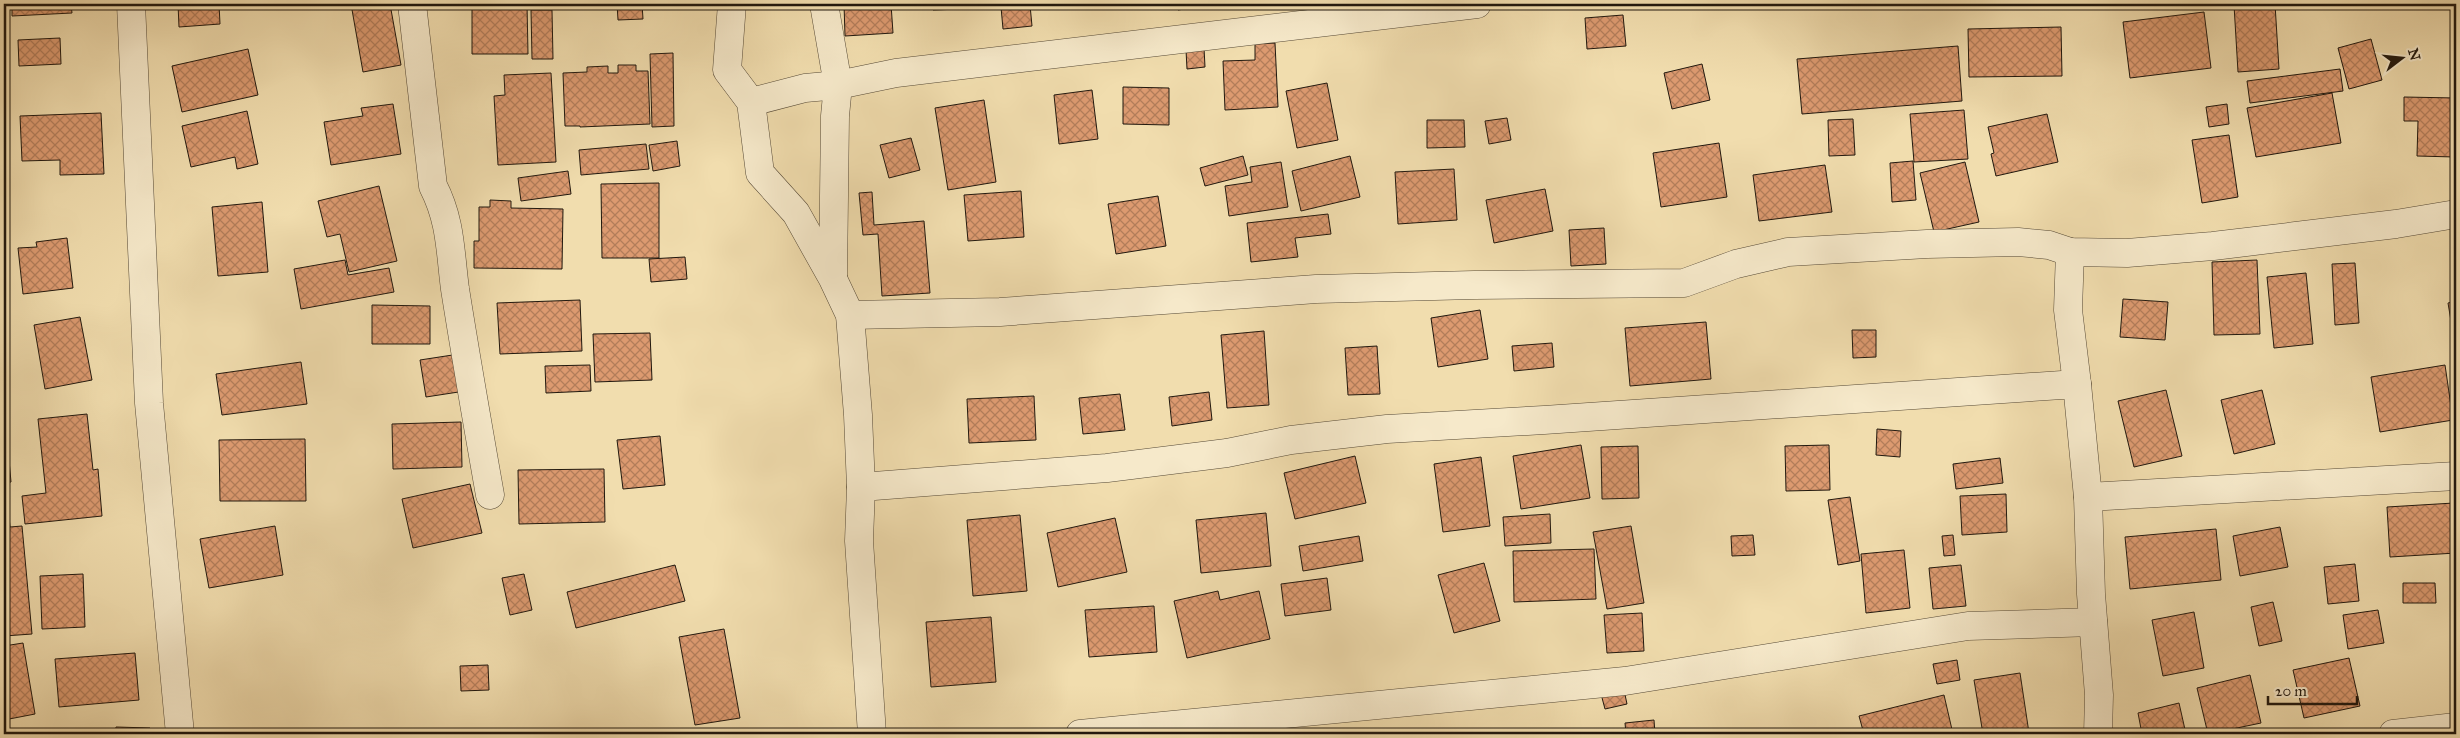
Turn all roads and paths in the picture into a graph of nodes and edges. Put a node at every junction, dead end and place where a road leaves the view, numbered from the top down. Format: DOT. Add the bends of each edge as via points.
graph roads {
  1 [pos="131,4"];
  2 [pos="412,4"];
  3 [pos="732,4"];
  4 [pos="824,4"];
  5 [pos="1477,4"];
  6 [pos="838,85"];
  7 [pos="751,102"];
  8 [pos="2456,214"];
  9 [pos="2070,252"];
  10 [pos="833,279"];
  11 [pos="850,314"];
  12 [pos="2078,384"];
  13 [pos="2456,476"];
  14 [pos="861,488"];
  15 [pos="490,495"];
  16 [pos="2088,498"];
  17 [pos="2094,622"];
  18 [pos="2456,727"];
  19 [pos="180,734"];
  20 [pos="872,734"];
  21 [pos="1080,734"];
  22 [pos="2098,734"];
  23 [pos="2393,734"];
  1 -- 19 [label="street" via="149,403"];
  2 -- 15 [label="street" via="433,186 448,226 455,289"];
  3 -- 7 [label="street" via="727,70"];
  4 -- 6 [label="street"];
  5 -- 6 [label="street" via="896,73"];
  6 -- 7 [label="street" via="805,88"];
  6 -- 10 [label="street"];
  7 -- 10 [label="street" via="760,173 796,213"];
  8 -- 9 [label="street" via="2213,246 2127,253"];
  9 -- 11 [label="street" via="2049,245 2018,242 1917,245 1788,252 1736,264 1684,283 1316,289 1000,312"];
  9 -- 12 [label="street" via="2068,310"];
  10 -- 11 [label="street"];
  11 -- 14 [label="street"];
  12 -- 14 [label="street" via="1387,428 1107,468"];
  12 -- 16 [label="street"];
  13 -- 16 [label="street"];
  14 -- 20 [label="street" via="859,541"];
  16 -- 17 [label="street"];
  17 -- 21 [label="street" via="1968,626 1625,681"];
  17 -- 22 [label="street"];
  18 -- 23 [label="street"];
}
